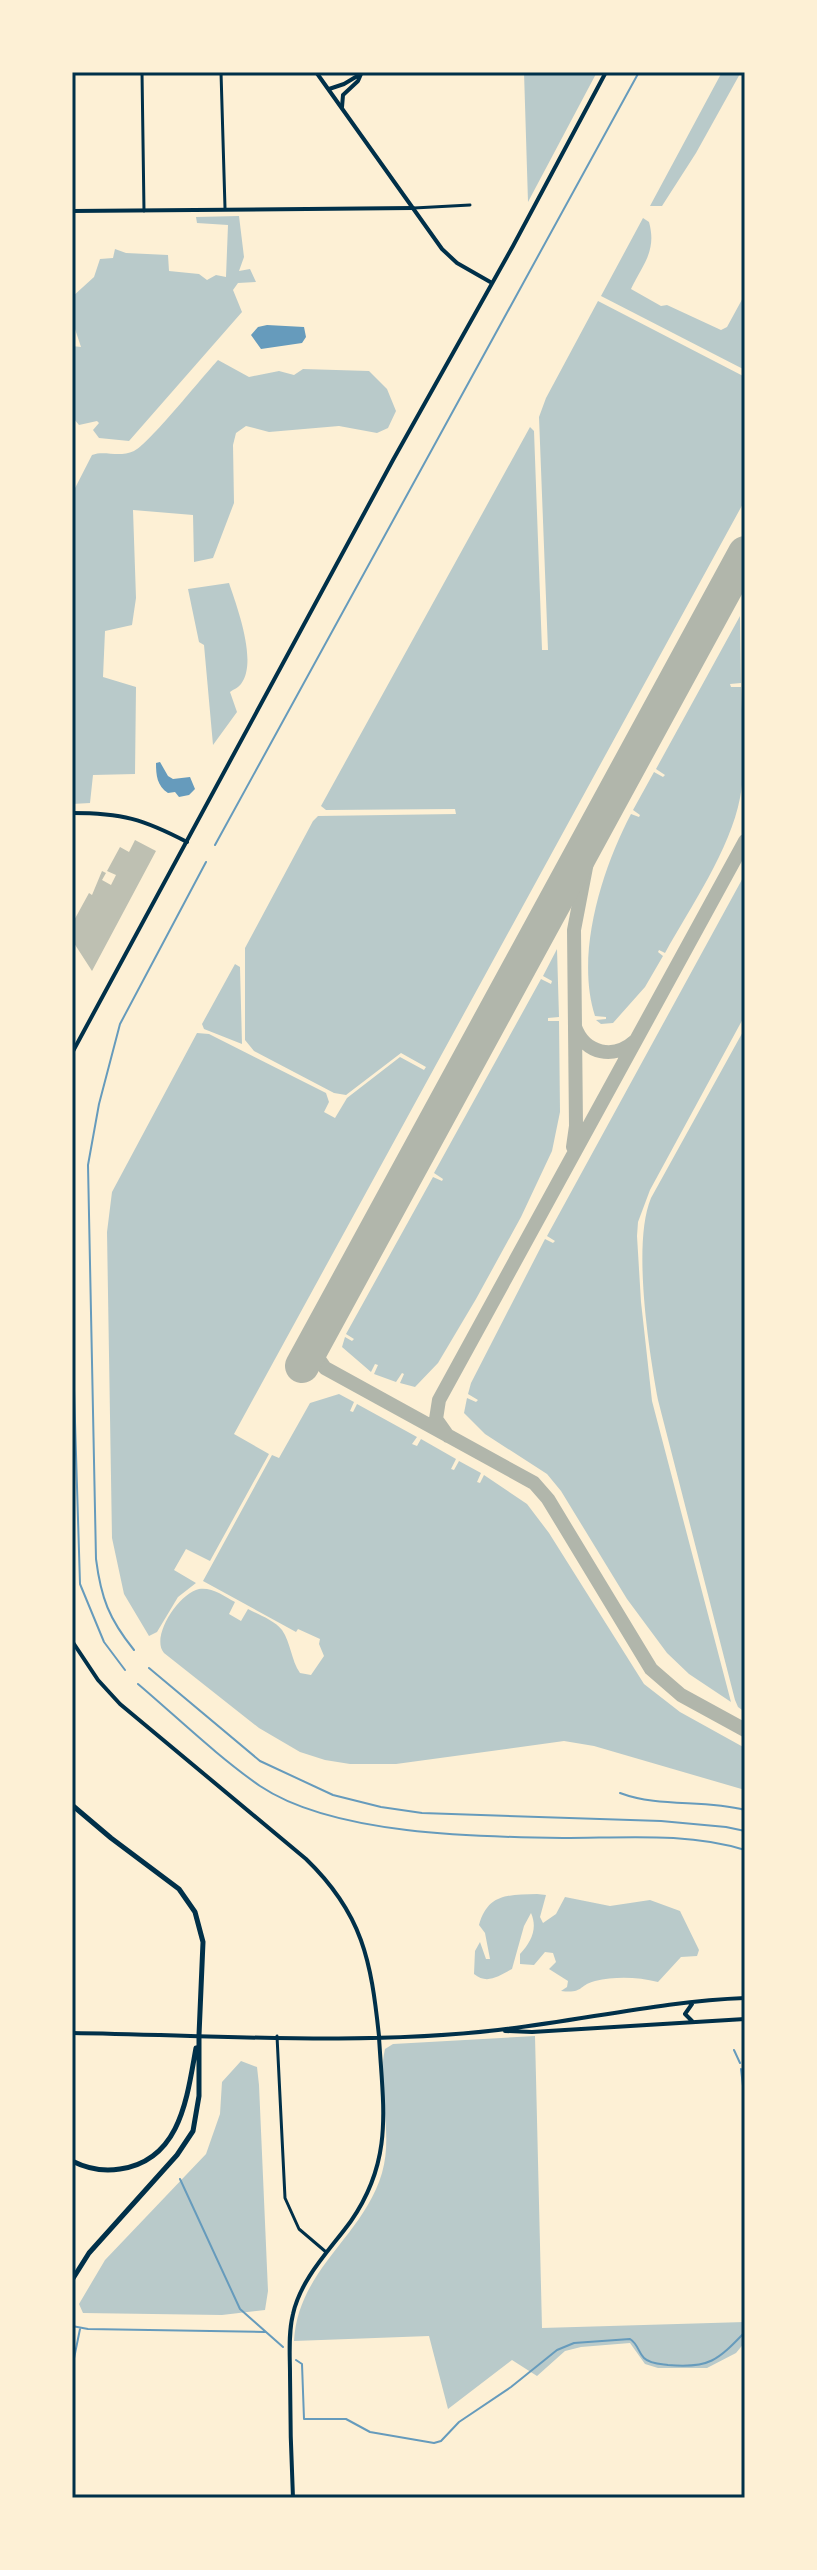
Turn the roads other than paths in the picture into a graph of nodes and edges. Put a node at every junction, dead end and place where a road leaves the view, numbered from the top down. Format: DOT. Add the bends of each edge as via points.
graph roads {
  1 [pos="142,72"];
  2 [pos="221,72"];
  3 [pos="316,72"];
  4 [pos="606,72"];
  5 [pos="362,73"];
  6 [pos="329,89"];
  7 [pos="342,107"];
  8 [pos="470,205"];
  9 [pos="413,208"];
  10 [pos="225,210"];
  11 [pos="72,211"];
  12 [pos="144,211"];
  13 [pos="492,283"];
  14 [pos="72,813"];
  15 [pos="187,842"];
  16 [pos="72,1053"];
  17 [pos="72,1641"];
  18 [pos="72,1805"];
  19 [pos="745,1998"];
  20 [pos="694,2002"];
  21 [pos="745,2019"];
  22 [pos="693,2022"];
  23 [pos="498,2030"];
  24 [pos="72,2033"];
  25 [pos="199,2035"];
  26 [pos="277,2036"];
  27 [pos="379,2036"];
  28 [pos="72,2161"];
  29 [pos="326,2252"];
  30 [pos="72,2280"];
  31 [pos="293,2498"];
  1 -- 12 [label="street"];
  2 -- 10 [label="street"];
  3 -- 6 [label="main road"];
  4 -- 13 [label="main road"];
  5 -- 6 [label="main road"];
  5 -- 7 [label="main road" via="343,95"];
  6 -- 7 [label="main road"];
  7 -- 9 [label="main road"];
  8 -- 9 [label="street"];
  9 -- 10 [label="main road"];
  9 -- 13 [label="main road" via="457,263"];
  10 -- 12 [label="main road"];
  11 -- 12 [label="main road"];
  13 -- 15 [label="main road"];
  14 -- 15 [label="main road" via="131,817"];
  15 -- 16 [label="main road"];
  17 -- 27 [label="main road" via="120,1704 330,1884 369,1961"];
  18 -- 25 [label="highway" via="175,1885 195,1912 203,1942"];
  19 -- 20 [label="main road"];
  20 -- 22 [label="main road" via="685,2014"];
  20 -- 23 [label="main road"];
  21 -- 22 [label="main road"];
  22 -- 23 [label="main road"];
  23 -- 27 [label="main road"];
  24 -- 25 [label="main road"];
  25 -- 26 [label="main road"];
  25 -- 28 [label="highway" via="183,2112 159,2151 140,2164 111,2170"];
  25 -- 30 [label="highway" via="198,2109 188,2142 109,2228"];
  26 -- 27 [label="main road"];
  26 -- 29 [label="street" via="285,2198 299,2229"];
  27 -- 29 [label="main road" via="383,2141 374,2180"];
  29 -- 31 [label="main road" via="297,2299 290,2329"];
}
